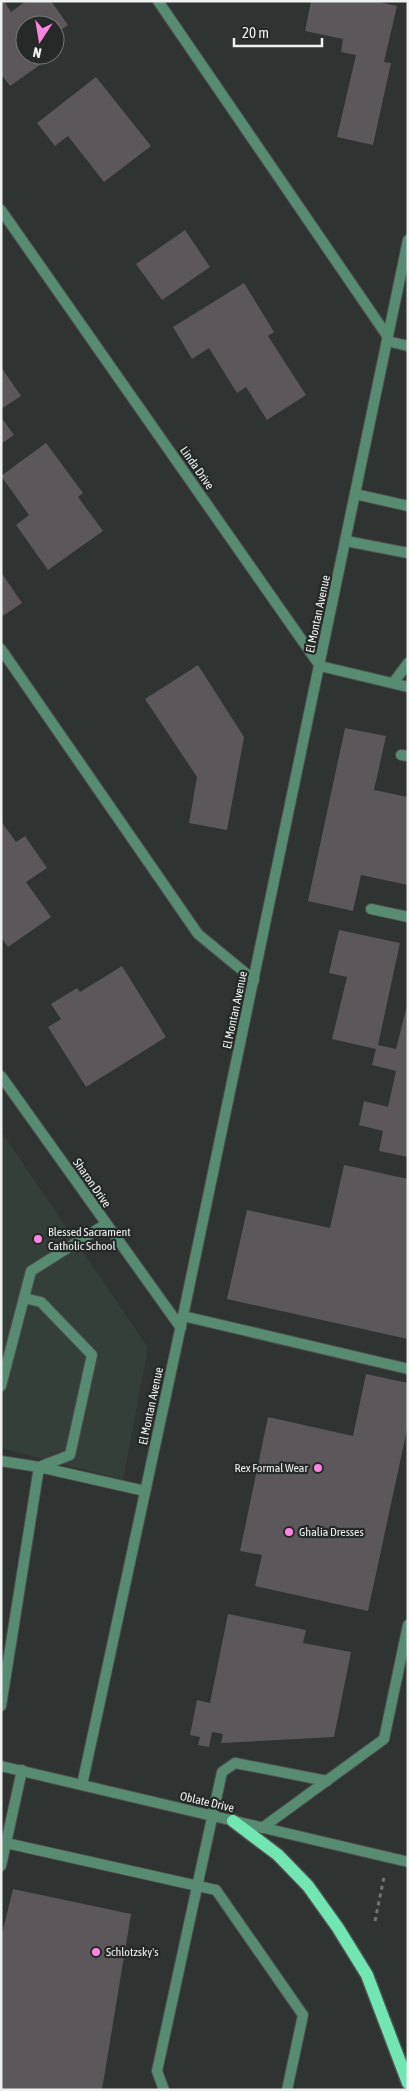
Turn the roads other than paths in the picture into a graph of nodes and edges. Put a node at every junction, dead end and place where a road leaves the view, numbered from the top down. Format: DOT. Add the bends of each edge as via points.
graph roads {
  1 [pos="158,1"];
  2 [pos="1,210"];
  3 [pos="408,240"];
  4 [pos="387,339"];
  5 [pos="408,346"];
  6 [pos="355,494"];
  7 [pos="408,506"];
  8 [pos="346,540"];
  9 [pos="408,553"];
  10 [pos="1,649"];
  11 [pos="408,663"];
  12 [pos="320,666"];
  13 [pos="393,683"];
  14 [pos="408,686"];
  15 [pos="370,909"];
  16 [pos="408,917"];
  17 [pos="254,980"];
  18 [pos="1,1076"];
  19 [pos="106,1224"];
  20 [pos="24,1298"];
  21 [pos="183,1316"];
  22 [pos="180,1328"];
  23 [pos="408,1369"];
  24 [pos="1,1386"];
  25 [pos="1,1461"];
  26 [pos="39,1467"];
  27 [pos="145,1491"];
  28 [pos="408,1625"];
  29 [pos="1,1706"];
  30 [pos="1,1766"];
  31 [pos="22,1770"];
  32 [pos="327,1781"];
  33 [pos="82,1785"];
  34 [pos="212,1816"];
  35 [pos="233,1821"];
  36 [pos="262,1828"];
  37 [pos="6,1843"];
  38 [pos="408,1862"];
  39 [pos="1,1866"];
  40 [pos="196,1886"];
  41 [pos="408,2082"];
  42 [pos="163,2088"];
  43 [pos="174,2090"];
  44 [pos="287,2090"];
  1 -- 4 [label="street"];
  2 -- 12 [label="street, Linda Drive"];
  3 -- 4 [label="street, El Montan Avenue"];
  4 -- 5 [label="street"];
  4 -- 6 [label="street, El Montan Avenue"];
  6 -- 7 [label="street"];
  6 -- 8 [label="street, El Montan Avenue"];
  8 -- 9 [label="street"];
  8 -- 12 [label="street, El Montan Avenue"];
  10 -- 17 [label="street" via="198,934"];
  11 -- 13 [label="street"];
  12 -- 13 [label="street"];
  12 -- 17 [label="street, El Montan Avenue"];
  13 -- 14 [label="street"];
  15 -- 16 [label="street"];
  17 -- 21 [label="street, El Montan Avenue"];
  18 -- 19 [label="street, Sharon Drive"];
  19 -- 20 [label="street" via="31,1271"];
  19 -- 22 [label="street, Sharon Drive"];
  20 -- 24 [label="street"];
  20 -- 26 [label="street" via="41,1302 92,1355 70,1454"];
  21 -- 22 [label="street, El Montan Avenue"];
  21 -- 23 [label="street"];
  22 -- 27 [label="street, El Montan Avenue"];
  25 -- 26 [label="street"];
  26 -- 27 [label="street"];
  26 -- 29 [label="street"];
  27 -- 33 [label="street, El Montan Avenue"];
  28 -- 32 [label="street" via="384,1739"];
  30 -- 31 [label="street, Oblate Drive"];
  31 -- 33 [label="street, Oblate Drive"];
  31 -- 37 [label="street"];
  32 -- 34 [label="street" via="235,1763 222,1772"];
  32 -- 36 [label="street"];
  33 -- 34 [label="street, Oblate Drive"];
  34 -- 35 [label="street, Oblate Drive"];
  34 -- 40 [label="street"];
  35 -- 36 [label="street, Oblate Drive"];
  35 -- 41 [label="main road" via="278,1855 308,1886 338,1928 367,1975"];
  36 -- 38 [label="street, Oblate Drive"];
  37 -- 39 [label="street"];
  37 -- 40 [label="street"];
  40 -- 42 [label="street" via="157,2071"];
  40 -- 44 [label="street" via="216,1890 303,2015"];
  42 -- 43 [label="street"];
}
